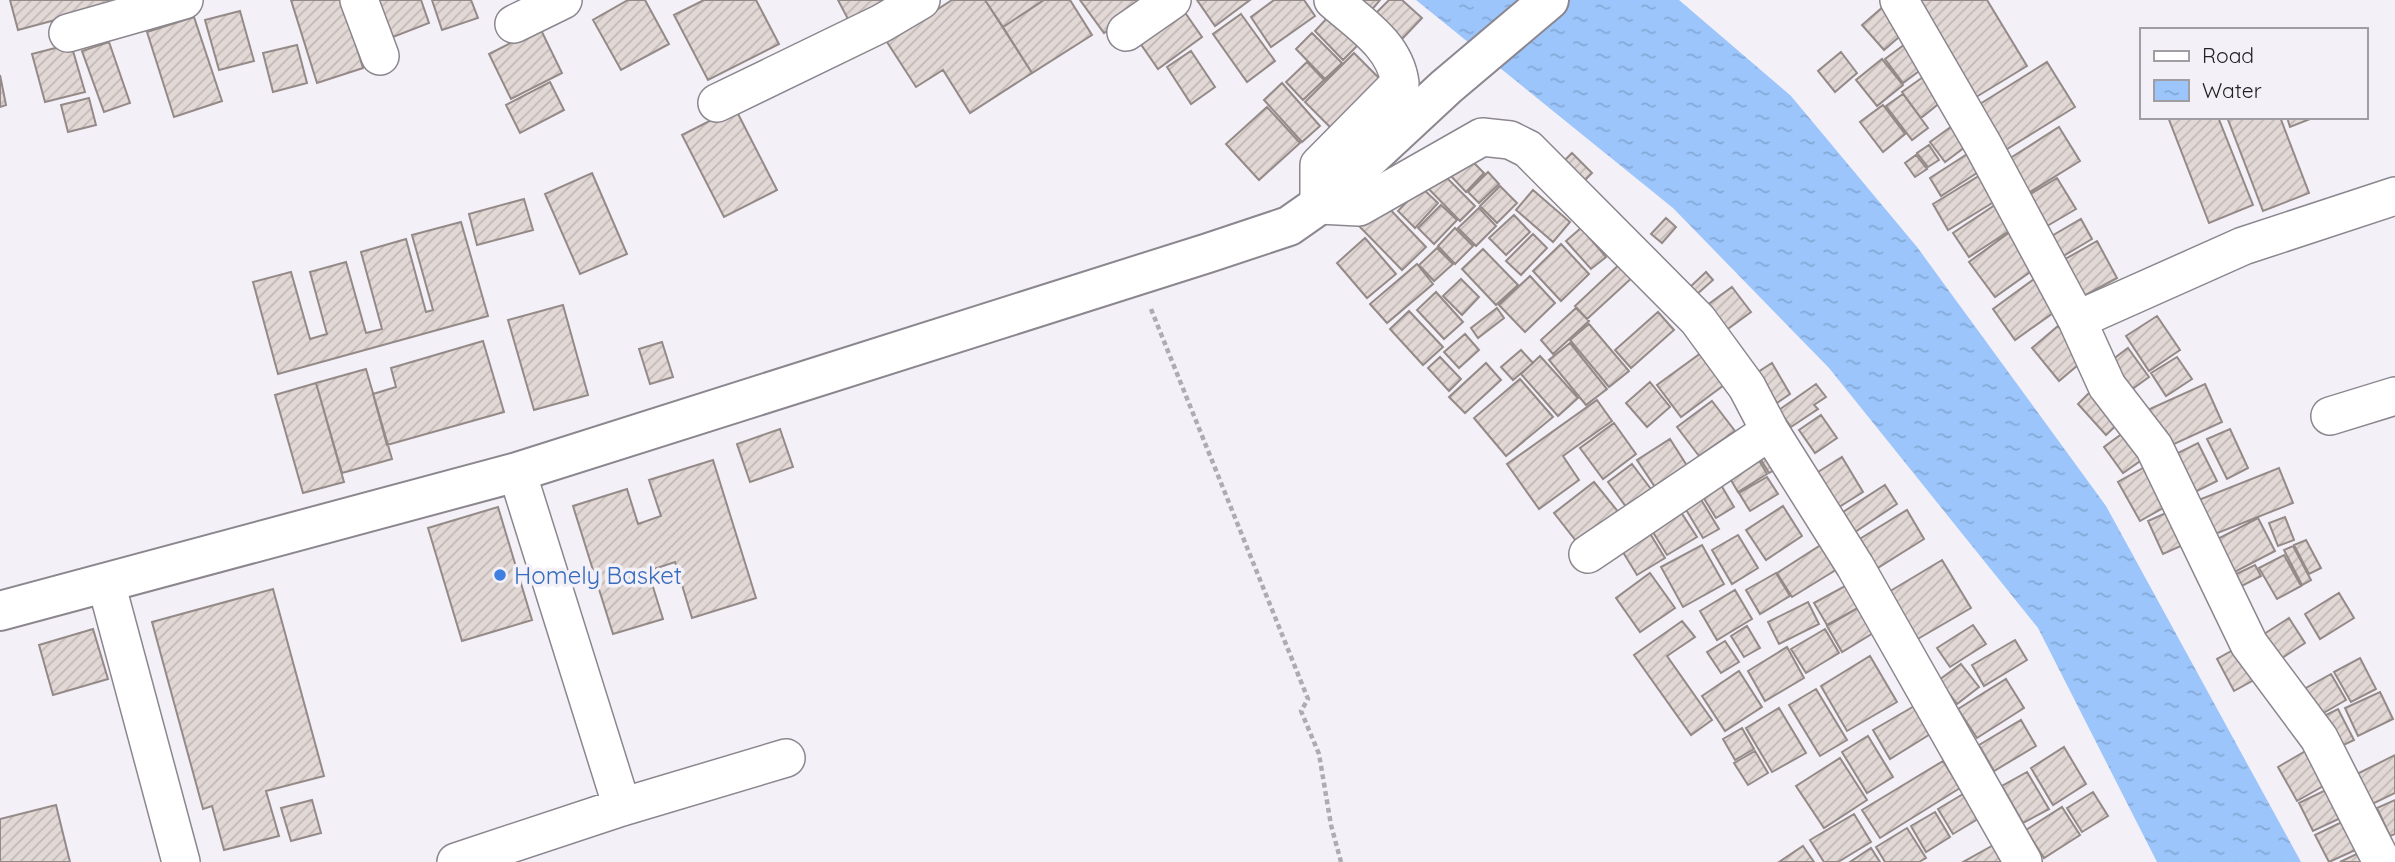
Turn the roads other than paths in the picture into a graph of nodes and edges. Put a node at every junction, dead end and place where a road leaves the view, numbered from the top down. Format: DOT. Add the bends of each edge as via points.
graph roads {
  1 [pos="184,0"];
  2 [pos="359,0"];
  3 [pos="563,0"];
  4 [pos="921,0"];
  5 [pos="1172,0"];
  6 [pos="1333,0"];
  7 [pos="1549,0"];
  8 [pos="1899,0"];
  9 [pos="514,24"];
  10 [pos="1126,32"];
  11 [pos="68,33"];
  12 [pos="380,56"];
  13 [pos="718,103"];
  14 [pos="2395,196"];
  15 [pos="1318,205"];
  16 [pos="2077,320"];
  17 [pos="2395,396"];
  18 [pos="2330,416"];
  19 [pos="1770,431"];
  20 [pos="517,472"];
  21 [pos="1588,554"];
  22 [pos="106,583"];
  23 [pos="0,611"];
  24 [pos="786,758"];
  25 [pos="622,807"];
  26 [pos="181,862"];
  27 [pos="456,862"];
  28 [pos="2023,862"];
  29 [pos="2382,862"];
  1 -- 11 [label="street"];
  2 -- 12 [label="street"];
  3 -- 9 [label="street"];
  4 -- 13 [label="street"];
  5 -- 10 [label="street"];
  6 -- 15 [label="street" via="1388,50 1400,83 1319,165"];
  7 -- 15 [label="street"];
  8 -- 16 [label="street"];
  14 -- 16 [label="street" via="2243,246"];
  15 -- 19 [label="street" via="1359,207 1482,137 1510,140 1528,149 1698,320 1747,387"];
  15 -- 20 [label="street" via="1289,226"];
  16 -- 29 [label="street" via="2107,386 2154,447 2249,644 2319,738"];
  17 -- 18 [label="street"];
  19 -- 21 [label="street"];
  19 -- 28 [label="street" via="1854,566"];
  20 -- 22 [label="street"];
  20 -- 25 [label="street"];
  22 -- 23 [label="street"];
  22 -- 26 [label="street"];
  24 -- 25 [label="street"];
  25 -- 27 [label="street"];
}
